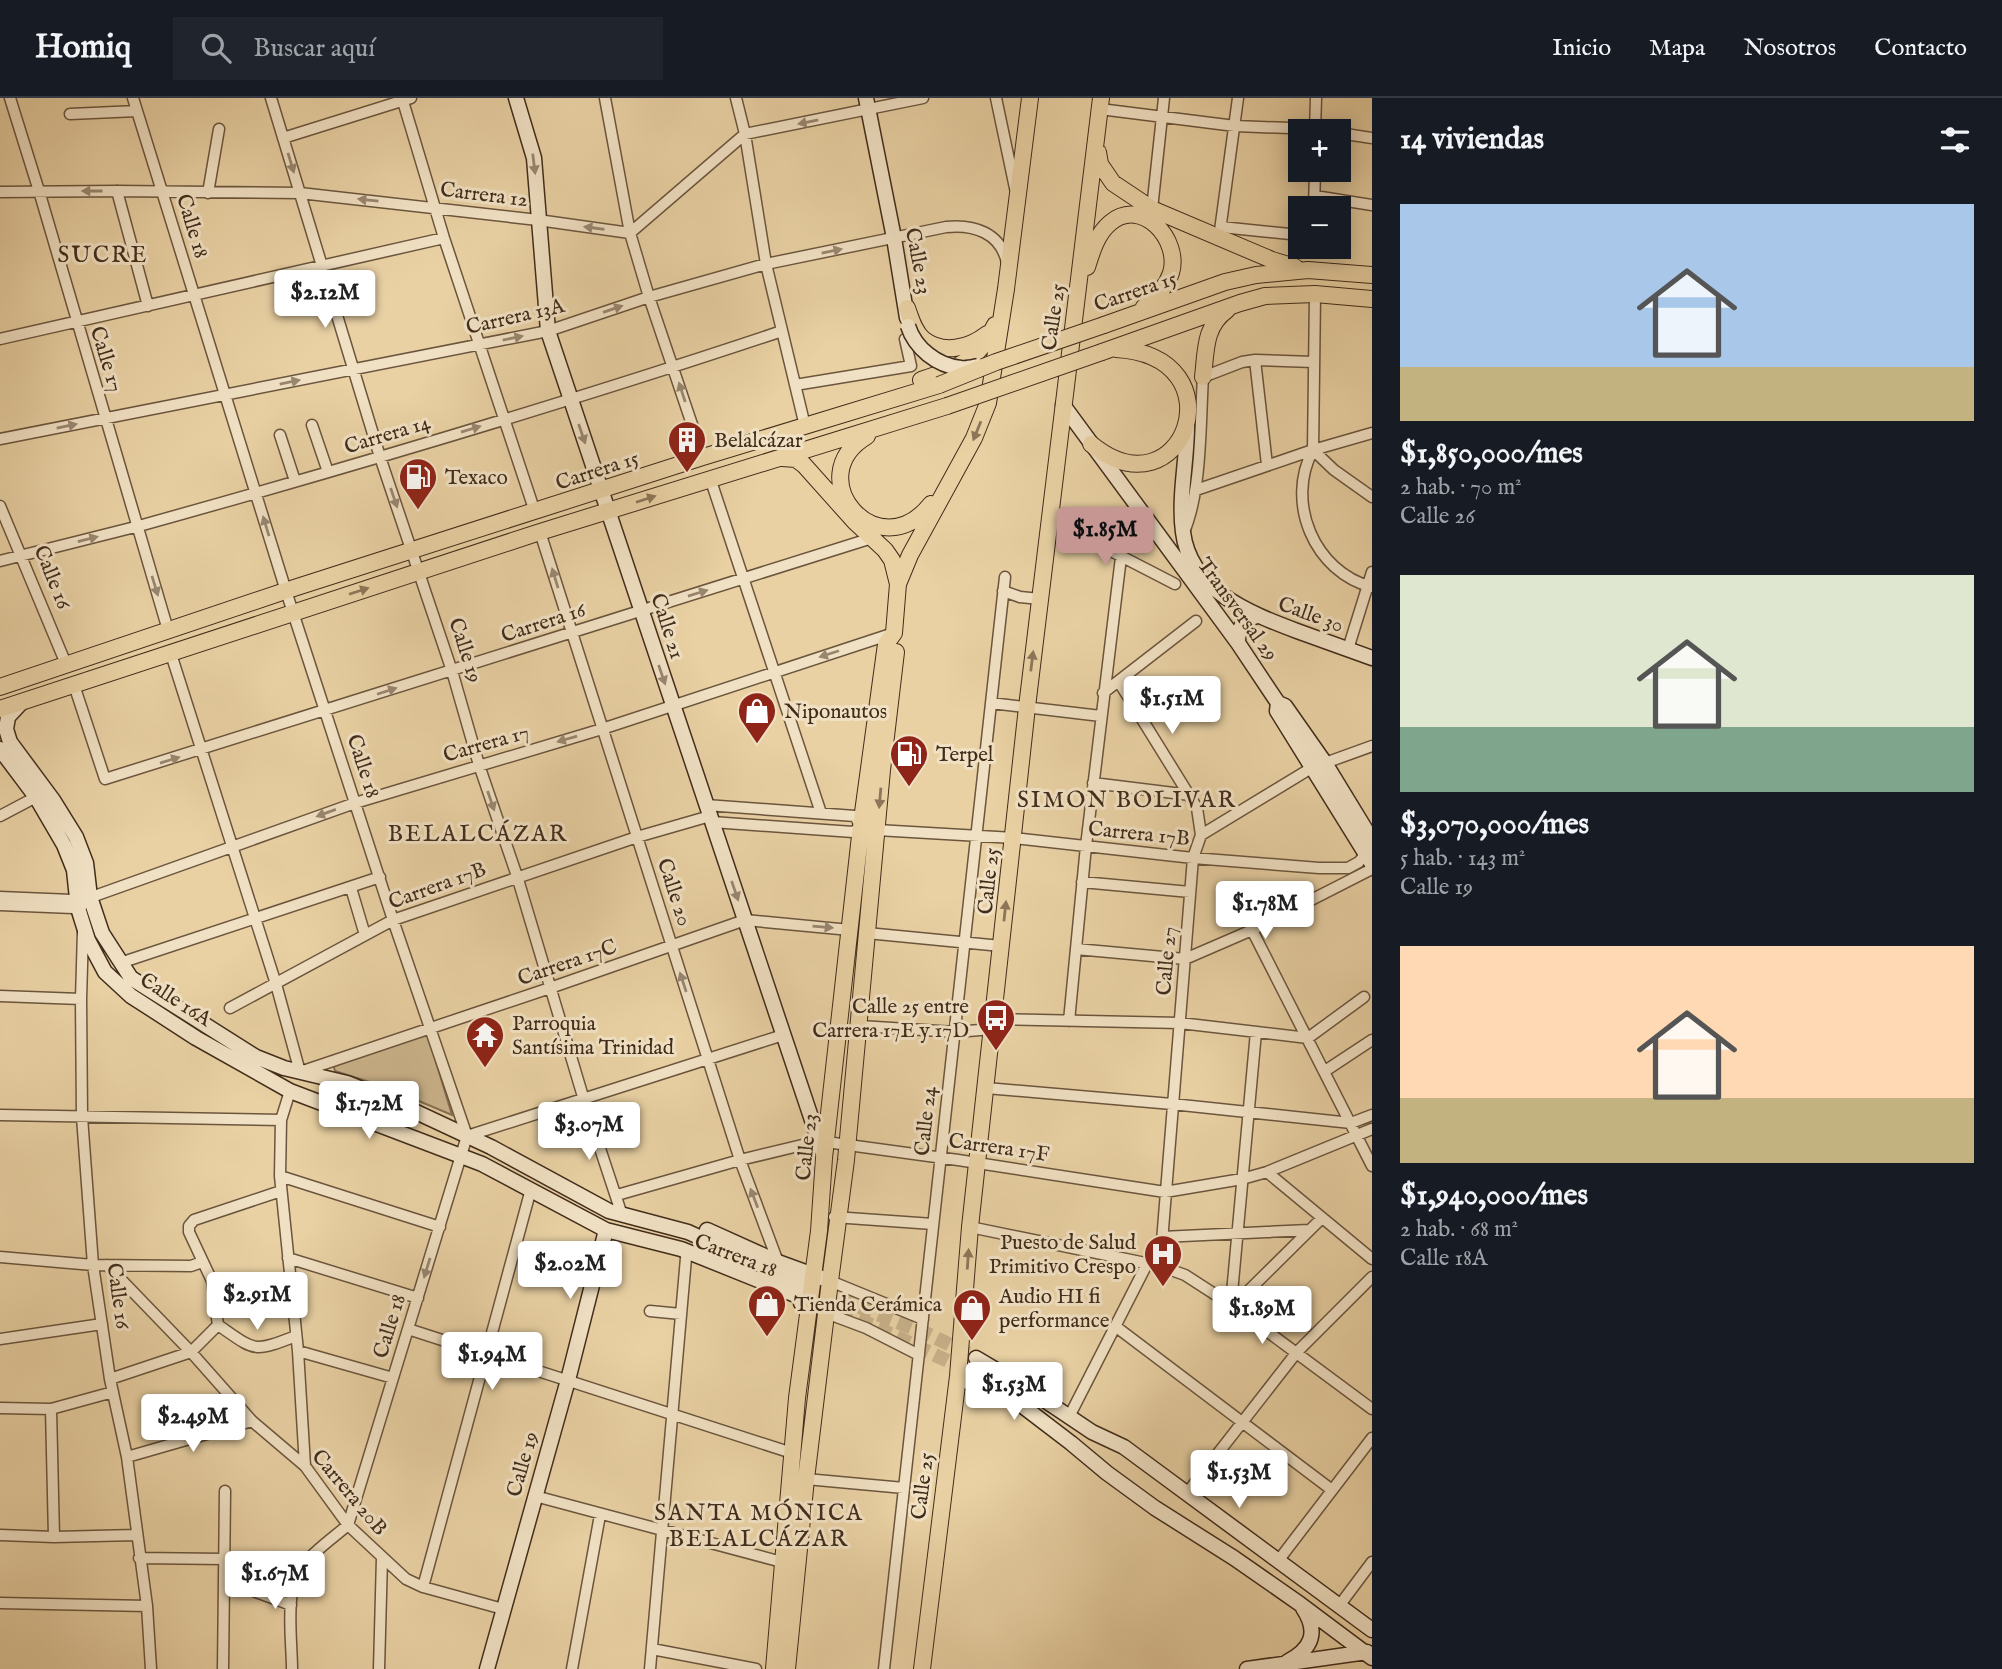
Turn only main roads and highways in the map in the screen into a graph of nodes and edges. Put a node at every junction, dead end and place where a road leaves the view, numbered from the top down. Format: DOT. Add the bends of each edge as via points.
graph roads {
  1 [pos="516,98"];
  2 [pos="1030,98"];
  3 [pos="867,104"];
  4 [pos="1100,104"];
  5 [pos="1096,143"];
  6 [pos="1308,270"];
  7 [pos="1372,275"];
  8 [pos="1007,281"];
  9 [pos="1078,292"];
  10 [pos="1372,299"];
  11 [pos="1240,303"];
  12 [pos="907,308"];
  13 [pos="1137,313"];
  14 [pos="998,314"];
  15 [pos="1106,351"];
  16 [pos="996,362"];
  17 [pos="1203,377"];
  18 [pos="1062,405"];
  19 [pos="1187,418"];
  20 [pos="827,419"];
  21 [pos="898,421"];
  22 [pos="1091,444"];
  23 [pos="782,457"];
  24 [pos="955,475"];
  25 [pos="602,491"];
  26 [pos="609,511"];
  27 [pos="898,584"];
  28 [pos="1257,616"];
  29 [pos="1238,643"];
  30 [pos="1372,658"];
  31 [pos="1,685"];
  32 [pos="21,703"];
  33 [pos="0,709"];
  34 [pos="0,749"];
  35 [pos="869,829"];
  36 [pos="1370,852"];
  37 [pos="82,902"];
  38 [pos="300,1072"];
  39 [pos="290,1091"];
  40 [pos="824,1147"];
  41 [pos="638,1218"];
  42 [pos="610,1231"];
  43 [pos="830,1281"];
  44 [pos="803,1289"];
  45 [pos="827,1313"];
  46 [pos="961,1340"];
  47 [pos="976,1358"];
  48 [pos="819,1370"];
  49 [pos="966,1375"];
  50 [pos="799,1386"];
  51 [pos="1124,1447"];
  52 [pos="1107,1474"];
  53 [pos="1300,1604"];
  54 [pos="1372,1629"];
  55 [pos="1369,1654"];
  56 [pos="1333,1657"];
  57 [pos="1280,1665"];
  58 [pos="487,1669"];
  59 [pos="774,1669"];
  60 [pos="787,1669"];
  61 [pos="922,1669"];
  62 [pos="1247,1669"];
  63 [pos="1370,1669"];
  1 -- 25 [label="main road, Calle 21, one-way" via="534,158 548,331"];
  2 -- 8 [label="main road"];
  3 -- 12 [label="main road, Calle 23"];
  4 -- 5 [label="main road, Calle 25"];
  5 -- 6 [label="main road" via="1100,163 1113,183 1152,209 1220,233 1272,260"];
  5 -- 9 [label="main road, Calle 25"];
  6 -- 7 [label="main road, Carrera 15"];
  6 -- 13 [label="main road, Carrera 15" via="1226,282"];
  8 -- 14 [label="main road"];
  8 -- 24 [label="main road, one-way" via="988,403"];
  9 -- 13 [label="main road" via="1096,242 1107,226 1119,218 1142,216 1165,236 1172,266 1162,290"];
  9 -- 18 [label="main road, Calle 25"];
  10 -- 11 [label="main road, Carrera 15" via="1273,295"];
  11 -- 15 [label="main road, Carrera 15"];
  11 -- 17 [label="main road" via="1210,327"];
  12 -- 14 [label="main road" via="922,338 947,348 975,343 986,335"];
  12 -- 16 [label="main road, Calle 23, bridge" via="906,333 937,361 960,368"];
  13 -- 16 [label="main road, Carrera 15, bridge"];
  14 -- 20 [label="main road" via="989,340 964,362 848,404"];
  15 -- 19 [label="main road" via="1133,350 1171,368 1185,392"];
  15 -- 21 [label="main road, Carrera 15, bridge"];
  16 -- 20 [label="main road, Carrera 15, bridge"];
  18 -- 22 [label="main road, Transversal 29"];
  46 -- 18 [label="main road, Calle 25, one-way"];
  19 -- 22 [label="main road" via="1173,450 1152,462 1116,460"];
  19 -- 28 [label="main road, Calle 30" via="1181,503 1187,552 1207,582"];
  20 -- 25 [label="main road, Carrera 15"];
  21 -- 23 [label="main road, Carrera 15"];
  21 -- 24 [label="main road" via="862,439 845,457 841,488 856,515 885,527 912,522"];
  22 -- 29 [label="main road, Transversal 29"];
  26 -- 23 [label="main road, Carrera 15, one-way"];
  23 -- 27 [label="main road" via="804,465 872,538 892,560"];
  24 -- 27 [label="main road, Calle 23"];
  25 -- 26 [label="main road, Calle 21"];
  25 -- 31 [label="main road, Carrera 15"];
  32 -- 26 [label="main road, Carrera 15, one-way"];
  26 -- 40 [label="main road, Calle 21, one-way"];
  27 -- 35 [label="main road, Calle 23, one-way" via="894,633 886,644"];
  28 -- 29 [label="main road" via="1241,624"];
  28 -- 30 [label="main road, Calle 30"];
  29 -- 36 [label="main road, Transversal 29" via="1278,703 1286,706"];
  32 -- 33 [label="main road, Carrera 15"];
  32 -- 37 [label="main road" via="8,716 9,742 76,837 86,863"];
  34 -- 37 [label="main road" via="64,845"];
  35 -- 40 [label="main road, Calle 23" via="850,930"];
  35 -- 43 [label="main road, Calle 23" via="860,1026"];
  37 -- 38 [label="main road, Calle 16A" via="131,978 256,1057"];
  37 -- 39 [label="main road, Calle 16A" via="83,925 105,972 131,996"];
  38 -- 41 [label="main road, Carrera 18" via="347,1083 399,1104 491,1147 597,1205"];
  39 -- 42 [label="main road, Carrera 18" via="482,1164"];
  40 -- 44 [label="main road, Calle 23" via="820,1216"];
  41 -- 44 [label="main road, Carrera 18" via="698,1236"];
  41 -- 44 [label="main road, Carrera 18" via="656,1215 719,1235 778,1262"];
  42 -- 44 [label="main road, Carrera 18"];
  42 -- 44 [label="main road, Carrera 18" via="686,1258"];
  42 -- 58 [label="main road, Calle 19"];
  43 -- 44 [label="main road, Carrera 18"];
  43 -- 45 [label="main road, Calle 23"];
  44 -- 45 [label="main road, Carrera 18"];
  44 -- 50 [label="main road, Calle 23"];
  45 -- 48 [label="main road, Calle 23"];
  46 -- 49 [label="main road, Calle 25"];
  46 -- 51 [label="main road"];
  47 -- 51 [label="main road"];
  48 -- 50 [label="main road"];
  48 -- 60 [label="main road, Calle 23"];
  49 -- 52 [label="main road"];
  49 -- 52 [label="main road" via="1016,1401"];
  49 -- 61 [label="main road, Calle 25"];
  50 -- 59 [label="main road, Calle 23"];
  51 -- 54 [label="main road"];
  52 -- 53 [label="main road"];
  53 -- 55 [label="main road"];
  53 -- 57 [label="main road" via="1310,1621 1311,1640 1301,1654"];
  55 -- 56 [label="main road"];
  56 -- 57 [label="main road"];
  56 -- 63 [label="main road" via="1357,1659"];
  57 -- 62 [label="main road"];
}
